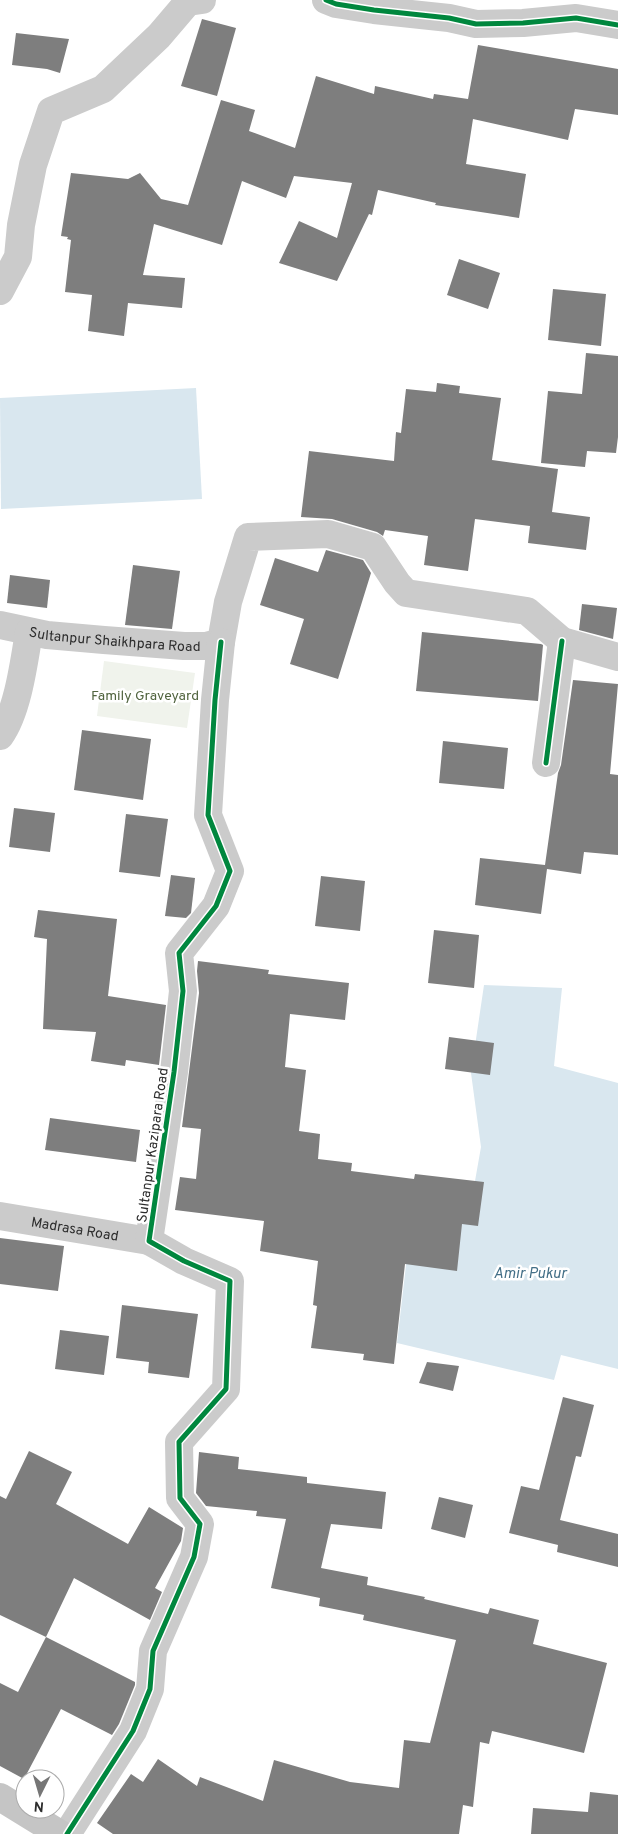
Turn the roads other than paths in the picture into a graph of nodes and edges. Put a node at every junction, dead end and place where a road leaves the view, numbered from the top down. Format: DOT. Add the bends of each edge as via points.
graph roads {
  1 [pos="202,0"];
  2 [pos="326,0"];
  3 [pos="618,25"];
  4 [pos="0,291"];
  5 [pos="0,626"];
  6 [pos="29,632"];
  7 [pos="562,641"];
  8 [pos="221,642"];
  9 [pos="618,657"];
  10 [pos="0,736"];
  11 [pos="546,763"];
  12 [pos="0,1216"];
  13 [pos="149,1241"];
  14 [pos="0,1797"];
  15 [pos="60,1834"];
  16 [pos="67,1834"];
  1 -- 4 [label="street" via="188,2 159,36 103,88 51,111 33,165 18,257"];
  2 -- 3 [label="street" via="476,24 576,18"];
  5 -- 6 [label="street, Sultanpur Shaikhpara Road"];
  6 -- 8 [label="street, Sultanpur Shaikhpara Road" via="184,646"];
  6 -- 10 [label="street" via="8,724"];
  7 -- 8 [label="street, Sultanpur Shaikhpara Road" via="527,611 406,594 373,546 328,534 248,537 228,602"];
  7 -- 9 [label="street, Sultanpur Shaikhpara Road"];
  7 -- 11 [label="street"];
  8 -- 13 [label="street, Sultanpur Kazipara Road" via="208,815 230,871 216,906 179,953 183,991"];
  12 -- 13 [label="street, Madrasa Road"];
  13 -- 16 [label="street, Sultanpur Kazipara Road" via="184,1261 230,1280 226,1389 179,1442 180,1498 200,1524 194,1557 153,1651 150,1689 133,1731"];
  14 -- 15 [label="main road"];
}
